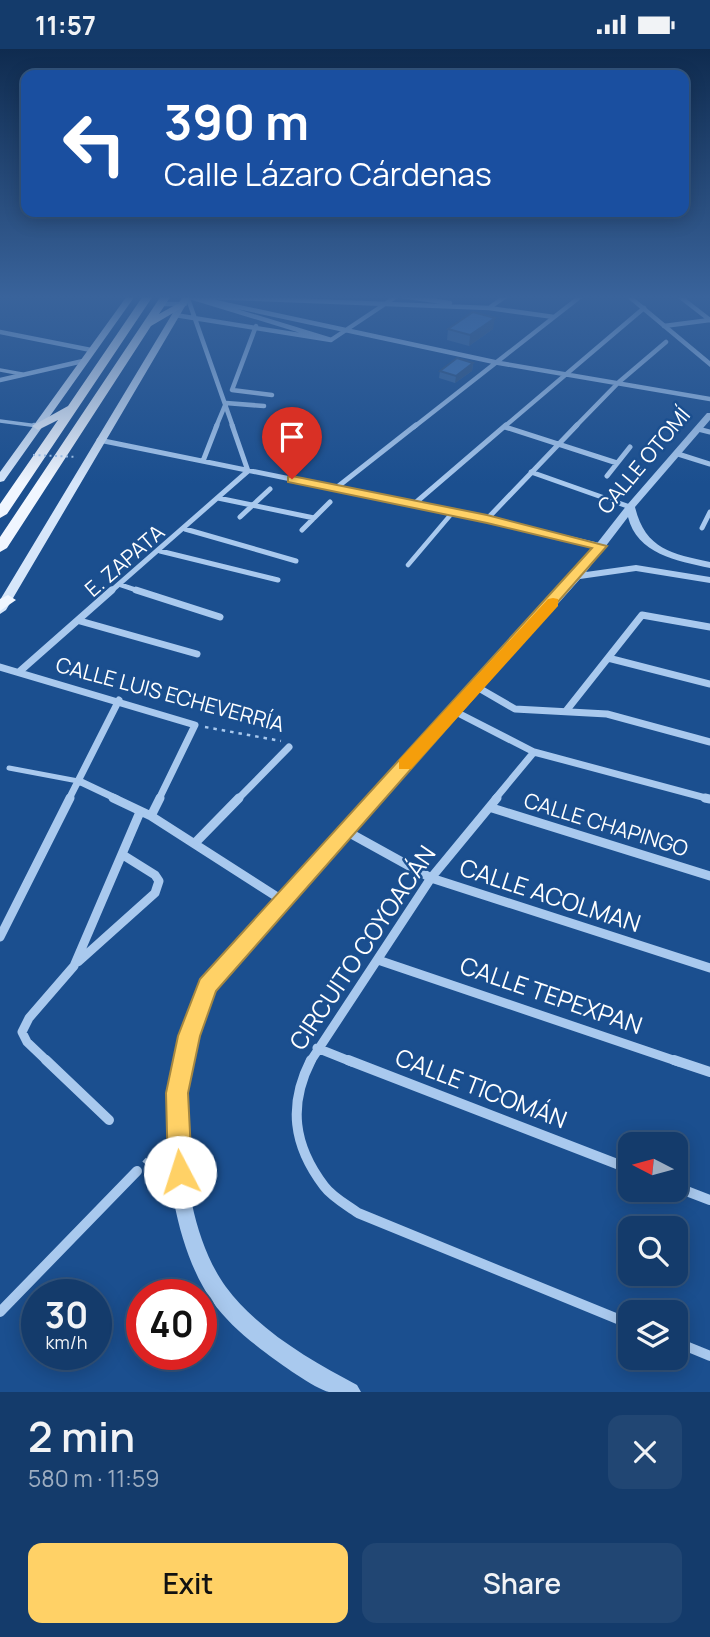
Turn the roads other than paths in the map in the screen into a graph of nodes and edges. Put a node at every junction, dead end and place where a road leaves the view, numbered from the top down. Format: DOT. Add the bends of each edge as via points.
graph roads {
  1 [pos="105,359"];
  2 [pos="125,359"];
  3 [pos="149,359"];
  4 [pos="210,359"];
  5 [pos="244,359"];
  6 [pos="479,359"];
  7 [pos="504,359"];
  8 [pos="583,359"];
  9 [pos="646,359"];
  10 [pos="83,361"];
  11 [pos="499,363"];
  12 [pos="0,370"];
  13 [pos="566,373"];
  14 [pos="22,374"];
  15 [pos="0,380"];
  16 [pos="619,382"];
  17 [pos="272,395"];
  18 [pos="710,399"];
  19 [pos="226,404"];
  20 [pos="264,406"];
  21 [pos="72,408"];
  22 [pos="710,415"];
  23 [pos="0,421"];
  24 [pos="38,426"];
  25 [pos="505,427"];
  26 [pos="698,429"];
  27 [pos="710,432"];
  28 [pos="99,440"];
  29 [pos="559,445"];
  30 [pos="629,447"];
  31 [pos="678,454"];
  32 [pos="203,461"];
  33 [pos="617,463"];
  34 [pos="710,464"];
  35 [pos="248,471"];
  36 [pos="531,472"];
  37 [pos="607,476"];
  38 [pos="0,479"];
  39 [pos="336,488"];
  40 [pos="271,489"];
  41 [pos="218,498"];
  42 [pos="330,502"];
  43 [pos="414,504"];
  44 [pos="252,506"];
  45 [pos="630,507"];
  46 [pos="453,512"];
  47 [pos="0,514"];
  48 [pos="709,516"];
  49 [pos="240,517"];
  50 [pos="314,518"];
  51 [pos="487,519"];
  52 [pos="702,528"];
  53 [pos="185,529"];
  54 [pos="302,530"];
  55 [pos="601,546"];
  56 [pos="0,548"];
  57 [pos="160,551"];
  58 [pos="296,561"];
  59 [pos="408,565"];
  60 [pos="710,565"];
  61 [pos="577,576"];
  62 [pos="278,580"];
  63 [pos="710,580"];
  64 [pos="121,586"];
  65 [pos="3,606"];
  66 [pos="220,617"];
  67 [pos="80,621"];
  68 [pos="710,628"];
  69 [pos="197,654"];
  70 [pos="608,658"];
  71 [pos="0,667"];
  72 [pos="19,672"];
  73 [pos="710,684"];
  74 [pos="477,687"];
  75 [pos="119,700"];
  76 [pos="453,711"];
  77 [pos="566,711"];
  78 [pos="710,741"];
  79 [pos="289,747"];
  80 [pos="534,753"];
  81 [pos="9,768"];
  82 [pos="79,781"];
  83 [pos="710,799"];
  84 [pos="492,808"];
  85 [pos="139,812"];
  86 [pos="151,816"];
  87 [pos="346,831"];
  88 [pos="195,843"];
  89 [pos="124,855"];
  90 [pos="710,876"];
  91 [pos="431,878"];
  92 [pos="282,900"];
  93 [pos="0,937"];
  94 [pos="378,960"];
  95 [pos="74,966"];
  96 [pos="710,968"];
  97 [pos="317,1048"];
  98 [pos="710,1072"];
  99 [pos="109,1120"];
  100 [pos="618,1164"];
  101 [pos="137,1171"];
  102 [pos="688,1192"];
  103 [pos="710,1201"];
  104 [pos="0,1312"];
  105 [pos="618,1319"];
  106 [pos="688,1347"];
  107 [pos="710,1356"];
  108 [pos="351,1392"];
  1 -- 21 [label="main road"];
  2 -- 56 [label="main road"];
  3 -- 28 [label="main road"];
  4 -- 19 [label="street"];
  5 -- 17 [label="street" via="232,390"];
  6 -- 11 [label="street"];
  7 -- 11 [label="street"];
  8 -- 13 [label="street"];
  9 -- 16 [label="street"];
  10 -- 14 [label="street"];
  10 -- 24 [label="main road"];
  11 -- 13 [label="street"];
  11 -- 39 [label="street"];
  12 -- 14 [label="lane"];
  13 -- 16 [label="street"];
  13 -- 25 [label="street"];
  14 -- 15 [label="street"];
  16 -- 18 [label="street"];
  16 -- 29 [label="street"];
  19 -- 20 [label="street"];
  19 -- 32 [label="street"];
  19 -- 35 [label="street"];
  21 -- 24 [label="main road"];
  21 -- 47 [label="main road"];
  22 -- 26 [label="street, CALLE OTOMÍ"];
  23 -- 24 [label="lane"];
  24 -- 38 [label="main road"];
  25 -- 29 [label="street"];
  25 -- 43 [label="street"];
  26 -- 27 [label="street"];
  26 -- 31 [label="street, CALLE OTOMÍ"];
  28 -- 32 [label="street"];
  28 -- 65 [label="main road"];
  29 -- 33 [label="street"];
  29 -- 36 [label="street"];
  30 -- 33 [label="street"];
  31 -- 34 [label="street"];
  31 -- 45 [label="street, CALLE OTOMÍ"];
  32 -- 35 [label="street"];
  33 -- 37 [label="street"];
  35 -- 39 [label="street"];
  35 -- 41 [label="street, E. ZAPATA"];
  36 -- 45 [label="street"];
  36 -- 51 [label="street"];
  39 -- 43 [label="street"];
  40 -- 44 [label="street"];
  41 -- 44 [label="street"];
  41 -- 53 [label="street, E. ZAPATA"];
  42 -- 50 [label="street"];
  43 -- 46 [label="street"];
  44 -- 49 [label="street"];
  44 -- 50 [label="street"];
  45 -- 55 [label="street, CALLE OTOMÍ"];
  45 -- 60 [label="street" via="633,527 650,546"];
  46 -- 51 [label="street"];
  46 -- 59 [label="lane"];
  48 -- 52 [label="street"];
  50 -- 54 [label="street"];
  51 -- 55 [label="street"];
  53 -- 57 [label="street, E. ZAPATA"];
  53 -- 58 [label="street"];
  55 -- 61 [label="street, CALLE OTOMÍ"];
  57 -- 62 [label="street"];
  57 -- 64 [label="street, E. ZAPATA"];
  61 -- 63 [label="street" via="636,568"];
  61 -- 74 [label="street, CALLE OTOMÍ"];
  64 -- 66 [label="street"];
  64 -- 67 [label="street, E. ZAPATA"];
  67 -- 69 [label="street"];
  67 -- 72 [label="street, E. ZAPATA"];
  68 -- 70 [label="street" via="642,615"];
  70 -- 73 [label="street"];
  70 -- 77 [label="street"];
  71 -- 72 [label="street, CALLE LUIS ECHEVERRÍA"];
  72 -- 75 [label="street, CALLE LUIS ECHEVERRÍA"];
  74 -- 76 [label="street, CALLE OTOMÍ"];
  74 -- 77 [label="street" via="515,709"];
  75 -- 82 [label="street"];
  75 -- 86 [label="street, CALLE LUIS ECHEVERRÍA" via="195,725"];
  76 -- 80 [label="street"];
  76 -- 87 [label="street, CALLE OTOMÍ"];
  77 -- 78 [label="street" via="607,714"];
  79 -- 88 [label="street"];
  80 -- 83 [label="street"];
  80 -- 84 [label="street, CIRCUITO COYOACÁN"];
  81 -- 82 [label="lane"];
  82 -- 85 [label="street"];
  82 -- 93 [label="street"];
  84 -- 90 [label="street, CALLE CHAPINGO"];
  84 -- 91 [label="street, CIRCUITO COYOACÁN"];
  85 -- 86 [label="street"];
  85 -- 89 [label="street"];
  86 -- 88 [label="street"];
  87 -- 91 [label="street, CALLE ACOLMAN"];
  87 -- 92 [label="street, CALLE OTOMÍ"];
  88 -- 92 [label="street"];
  89 -- 95 [label="street"];
  89 -- 95 [label="street" via="155,875 159,881 155,893"];
  91 -- 94 [label="street, CIRCUITO COYOACÁN"];
  91 -- 96 [label="street, CALLE ACOLMAN"];
  92 -- 108 [label="street, CALLE OTOMÍ" via="208,986 177,1093 177,1152 199,1260 235,1314 315,1375"];
  94 -- 97 [label="street, CIRCUITO COYOACÁN"];
  94 -- 98 [label="street, CALLE TEPEXPAN"];
  95 -- 99 [label="street" via="29,1018 22,1033"];
  97 -- 100 [label="street, CALLE TICOMÁN"];
  97 -- 105 [label="street, CIRCUITO COYOACÁN" via="300,1082 295,1121 304,1152 325,1188 358,1213"];
  101 -- 104 [label="street"];
  102 -- 103 [label="street"];
  106 -- 107 [label="street"];
}
